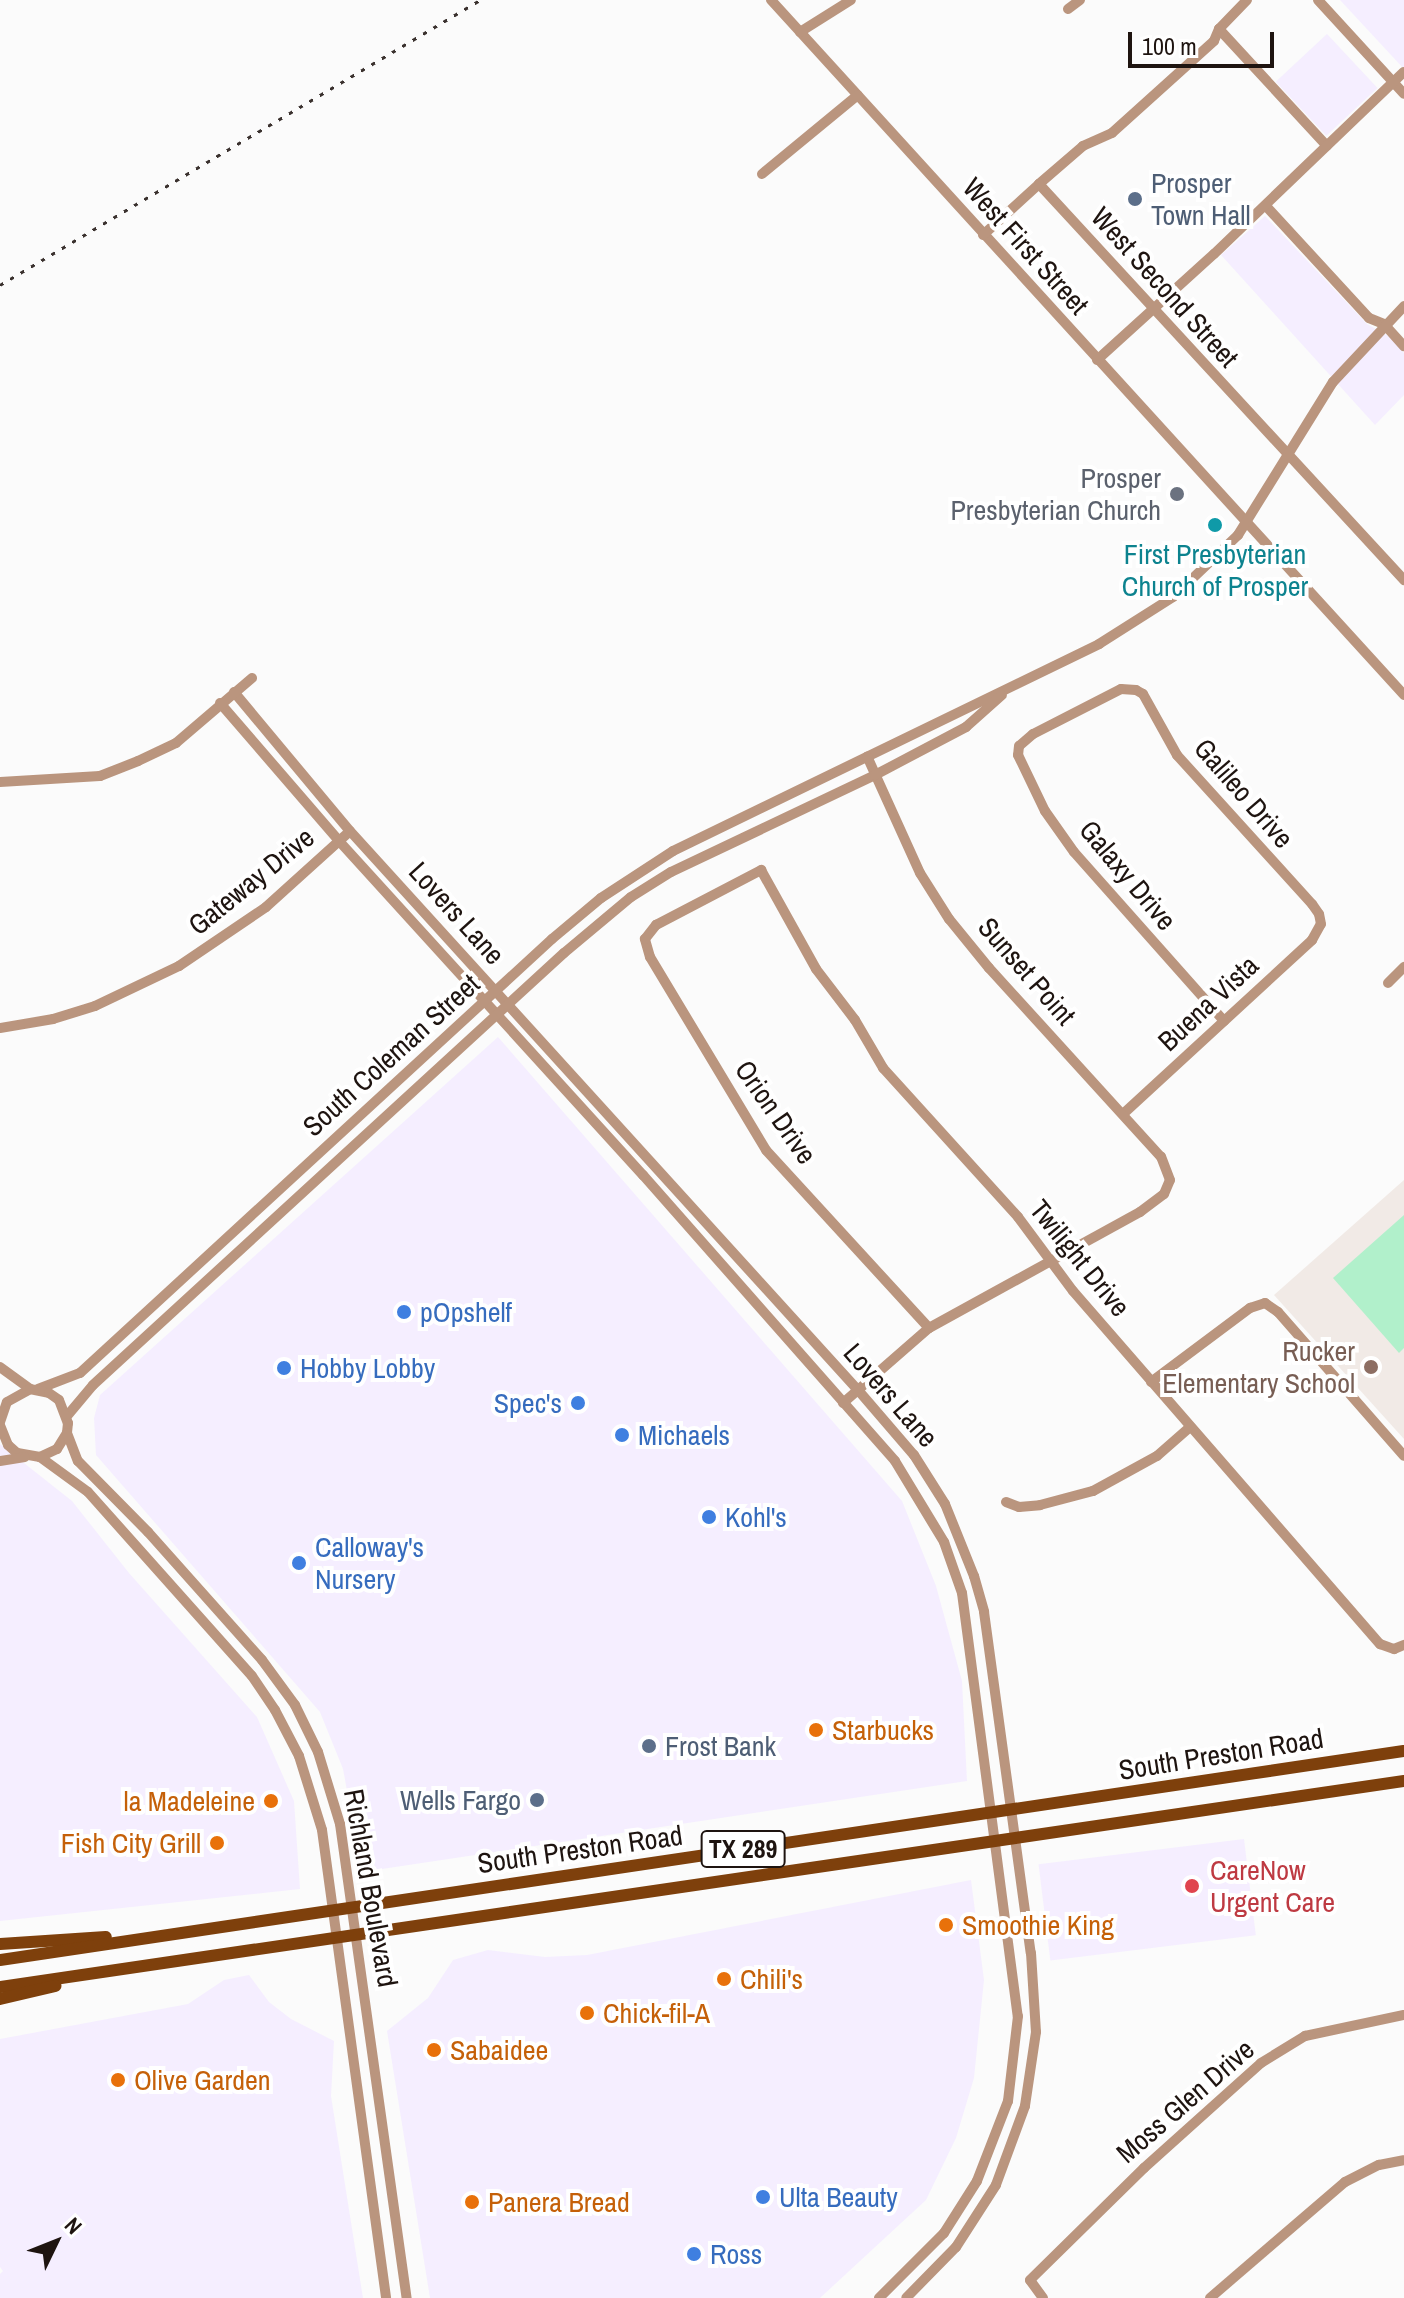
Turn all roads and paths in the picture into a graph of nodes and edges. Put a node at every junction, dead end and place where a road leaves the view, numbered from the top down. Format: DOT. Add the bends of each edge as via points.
graph roads {
  1 [pos="771,0"];
  2 [pos="851,0"];
  3 [pos="1080,0"];
  4 [pos="1247,0"];
  5 [pos="1318,0"];
  6 [pos="1068,9"];
  7 [pos="1219,29"];
  8 [pos="800,32"];
  9 [pos="1404,72"];
  10 [pos="1393,82"];
  11 [pos="1404,94"];
  12 [pos="858,95"];
  13 [pos="1327,146"];
  14 [pos="762,174"];
  15 [pos="1039,184"];
  16 [pos="1266,206"];
  17 [pos="983,235"];
  18 [pos="1404,306"];
  19 [pos="1153,309"];
  20 [pos="1384,324"];
  21 [pos="1404,346"];
  22 [pos="1097,360"];
  23 [pos="1288,455"];
  24 [pos="1248,521"];
  25 [pos="1404,580"];
  26 [pos="252,678"];
  27 [pos="1015,684"];
  28 [pos="234,692"];
  29 [pos="1404,695"];
  30 [pos="220,703"];
  31 [pos="1019,746"];
  32 [pos="867,756"];
  33 [pos="875,775"];
  34 [pos="0,782"];
  35 [pos="350,831"];
  36 [pos="339,841"];
  37 [pos="1321,924"];
  38 [pos="645,939"];
  39 [pos="1404,967"];
  40 [pos="1388,983"];
  41 [pos="497,992"];
  42 [pos="486,1002"];
  43 [pos="510,1007"];
  44 [pos="499,1017"];
  45 [pos="1224,1021"];
  46 [pos="0,1028"];
  47 [pos="1123,1114"];
  48 [pos="322,1150"];
  49 [pos="311,1160"];
  50 [pos="335,1165"];
  51 [pos="652,1166"];
  52 [pos="324,1175"];
  53 [pos="643,1175"];
  54 [pos="1050,1261"];
  55 [pos="140,1315"];
  56 [pos="129,1325"];
  57 [pos="929,1328"];
  58 [pos="154,1331"];
  59 [pos="143,1340"];
  60 [pos="0,1367"];
  61 [pos="1151,1382"];
  62 [pos="34,1389"];
  63 [pos="858,1390"];
  64 [pos="843,1403"];
  65 [pos="67,1416"];
  66 [pos="0,1417"];
  67 [pos="1190,1427"];
  68 [pos="67,1433"];
  69 [pos="1404,1456"];
  70 [pos="34,1457"];
  71 [pos="0,1461"];
  72 [pos="1006,1502"];
  73 [pos="171,1559"];
  74 [pos="158,1572"];
  75 [pos="1399,1647"];
  76 [pos="1404,1751"];
  77 [pos="1404,1781"];
  78 [pos="1011,1811"];
  79 [pos="992,1813"];
  80 [pos="1014,1838"];
  81 [pos="996,1841"];
  82 [pos="352,1907"];
  83 [pos="333,1910"];
  84 [pos="356,1935"];
  85 [pos="150,1937"];
  86 [pos="338,1938"];
  87 [pos="0,1944"];
  88 [pos="0,1960"];
  89 [pos="110,1972"];
  90 [pos="0,1987"];
  91 [pos="0,1999"];
  92 [pos="1404,2015"];
  93 [pos="385,2150"];
  94 [pos="368,2153"];
  95 [pos="1404,2160"];
  96 [pos="386,2298"];
  97 [pos="407,2298"];
  98 [pos="879,2298"];
  99 [pos="906,2298"];
  100 [pos="1043,2298"];
  101 [pos="1210,2298"];
  1 -- 8 [label="street, West First Street"];
  2 -- 8 [label="street"];
  3 -- 6 [label="street"];
  4 -- 7 [label="street"];
  5 -- 10 [label="street"];
  7 -- 13 [label="street"];
  7 -- 15 [label="street" via="1214,41 1112,133 1083,146"];
  8 -- 12 [label="street, West First Street"];
  9 -- 10 [label="street"];
  10 -- 11 [label="street"];
  10 -- 13 [label="street"];
  12 -- 14 [label="street"];
  12 -- 17 [label="street, West First Street"];
  13 -- 16 [label="street"];
  15 -- 17 [label="street"];
  15 -- 19 [label="street, West Second Street"];
  16 -- 19 [label="street"];
  16 -- 20 [label="street" via="1369,318"];
  17 -- 22 [label="street, West First Street"];
  18 -- 20 [label="street, South Coleman Street"];
  19 -- 22 [label="street"];
  19 -- 23 [label="street, West Second Street"];
  20 -- 21 [label="street"];
  20 -- 23 [label="street, South Coleman Street" via="1333,382"];
  22 -- 24 [label="street, West First Street"];
  23 -- 24 [label="street, South Coleman Street"];
  23 -- 25 [label="street, West Second Street"];
  24 -- 27 [label="street, South Coleman Street" via="1173,597 1099,644"];
  24 -- 29 [label="street, West First Street"];
  26 -- 28 [label="street"];
  27 -- 32 [label="street, South Coleman Street"];
  27 -- 33 [label="street, South Coleman Street" via="966,727"];
  28 -- 30 [label="street"];
  28 -- 35 [label="street, Lovers Lane"];
  30 -- 34 [label="street" via="176,743 100,776"];
  30 -- 36 [label="street, Lovers Lane"];
  31 -- 37 [label="street, Galileo Drive" via="1121,689 1143,694 1177,755 1312,904"];
  31 -- 45 [label="street, Galaxy Drive" via="1033,789 1074,852"];
  32 -- 33 [label="street, Sunset Point"];
  32 -- 41 [label="street, South Coleman Street" via="673,851 601,898"];
  33 -- 43 [label="street, South Coleman Street" via="671,872 631,897"];
  33 -- 47 [label="street, Sunset Point" via="920,873 949,919"];
  35 -- 36 [label="street, Gateway Drive"];
  35 -- 41 [label="street, Lovers Lane"];
  36 -- 42 [label="street, Lovers Lane"];
  36 -- 46 [label="street, Gateway Drive" via="266,907 179,966 95,1006"];
  37 -- 45 [label="street, Buena Vista" via="1312,940"];
  38 -- 54 [label="street, Twilight Drive" via="656,925 761,870 816,969 883,1068 1018,1217"];
  38 -- 57 [label="street, Orion Drive" via="684,1019 766,1150"];
  39 -- 40 [label="street"];
  41 -- 42 [label="street, South Coleman Street"];
  41 -- 43 [label="street, Lovers Lane"];
  42 -- 44 [label="street, Lovers Lane"];
  42 -- 48 [label="street, South Coleman Street"];
  43 -- 44 [label="street, South Coleman Street"];
  43 -- 51 [label="street, Lovers Lane"];
  44 -- 50 [label="street, South Coleman Street"];
  44 -- 53 [label="street, Lovers Lane"];
  45 -- 47 [label="street, Buena Vista"];
  47 -- 54 [label="street, Sunset Point" via="1161,1157 1170,1180 1164,1194"];
  48 -- 49 [label="street, South Coleman Street"];
  48 -- 50 [label="street"];
  49 -- 52 [label="street"];
  49 -- 55 [label="street, South Coleman Street"];
  50 -- 52 [label="street, South Coleman Street"];
  51 -- 53 [label="street"];
  51 -- 63 [label="street, Lovers Lane"];
  52 -- 58 [label="street, South Coleman Street"];
  53 -- 64 [label="street, Lovers Lane"];
  54 -- 57 [label="street"];
  54 -- 61 [label="street, Twilight Drive"];
  55 -- 56 [label="street, South Coleman Street"];
  55 -- 58 [label="street"];
  56 -- 59 [label="street"];
  56 -- 62 [label="street, South Coleman Street" via="80,1373"];
  57 -- 63 [label="street"];
  58 -- 59 [label="street, South Coleman Street"];
  59 -- 65 [label="street, South Coleman Street"];
  60 -- 62 [label="street"];
  61 -- 67 [label="street, Twilight Drive"];
  61 -- 69 [label="street" via="1250,1308 1265,1303"];
  62 -- 65 [label="street" via="59,1400"];
  62 -- 66 [label="street" via="16,1394"];
  63 -- 64 [label="street"];
  63 -- 78 [label="street, Lovers Lane" via="914,1455 945,1504 974,1576 984,1612"];
  64 -- 79 [label="street, Lovers Lane" via="895,1461 944,1542 962,1593"];
  65 -- 68 [label="street"];
  66 -- 70 [label="street" via="8,1445"];
  67 -- 72 [label="street" via="1157,1456 1093,1491 1040,1505"];
  67 -- 75 [label="street, Twilight Drive" via="1380,1644"];
  68 -- 70 [label="street" via="57,1449"];
  68 -- 73 [label="street, Richland Boulevard" via="78,1461"];
  70 -- 71 [label="street"];
  70 -- 74 [label="street, Richland Boulevard" via="88,1492"];
  73 -- 74 [label="street"];
  73 -- 82 [label="street, Richland Boulevard" via="262,1660 308,1727 335,1801"];
  74 -- 83 [label="street, Richland Boulevard" via="252,1676 289,1734 315,1800"];
  76 -- 78 [label="main road, South Preston Road / TX 289"];
  77 -- 80 [label="main road, South Preston Road / TX 289"];
  78 -- 79 [label="main road, South Preston Road / TX 289"];
  78 -- 80 [label="street, Lovers Lane"];
  79 -- 81 [label="street, Lovers Lane"];
  79 -- 82 [label="main road, South Preston Road / TX 289"];
  80 -- 81 [label="main road, South Preston Road / TX 289"];
  80 -- 99 [label="street, Lovers Lane" via="1036,1999 1030,2086 990,2198 948,2256"];
  81 -- 84 [label="main road, South Preston Road / TX 289"];
  81 -- 98 [label="street, Lovers Lane" via="1018,2016 1008,2101 967,2198 931,2248"];
  82 -- 83 [label="main road, South Preston Road / TX 289"];
  82 -- 84 [label="street, Richland Boulevard"];
  83 -- 85 [label="main road, South Preston Road / TX 289"];
  83 -- 86 [label="street, Richland Boulevard"];
  84 -- 86 [label="main road, South Preston Road / TX 289"];
  84 -- 93 [label="street, Richland Boulevard"];
  85 -- 87 [label="main road"];
  85 -- 88 [label="main road, South Preston Road / TX 289"];
  86 -- 89 [label="main road, South Preston Road / TX 289"];
  86 -- 94 [label="street, Richland Boulevard"];
  89 -- 90 [label="main road, South Preston Road / TX 289"];
  89 -- 91 [label="main road"];
  92 -- 100 [label="street, Moss Glen Drive" via="1305,2036 1261,2063 1030,2280"];
  93 -- 94 [label="street"];
  93 -- 97 [label="street, Richland Boulevard"];
  94 -- 96 [label="street, Richland Boulevard"];
  95 -- 101 [label="street" via="1379,2165 1345,2182"];
}
